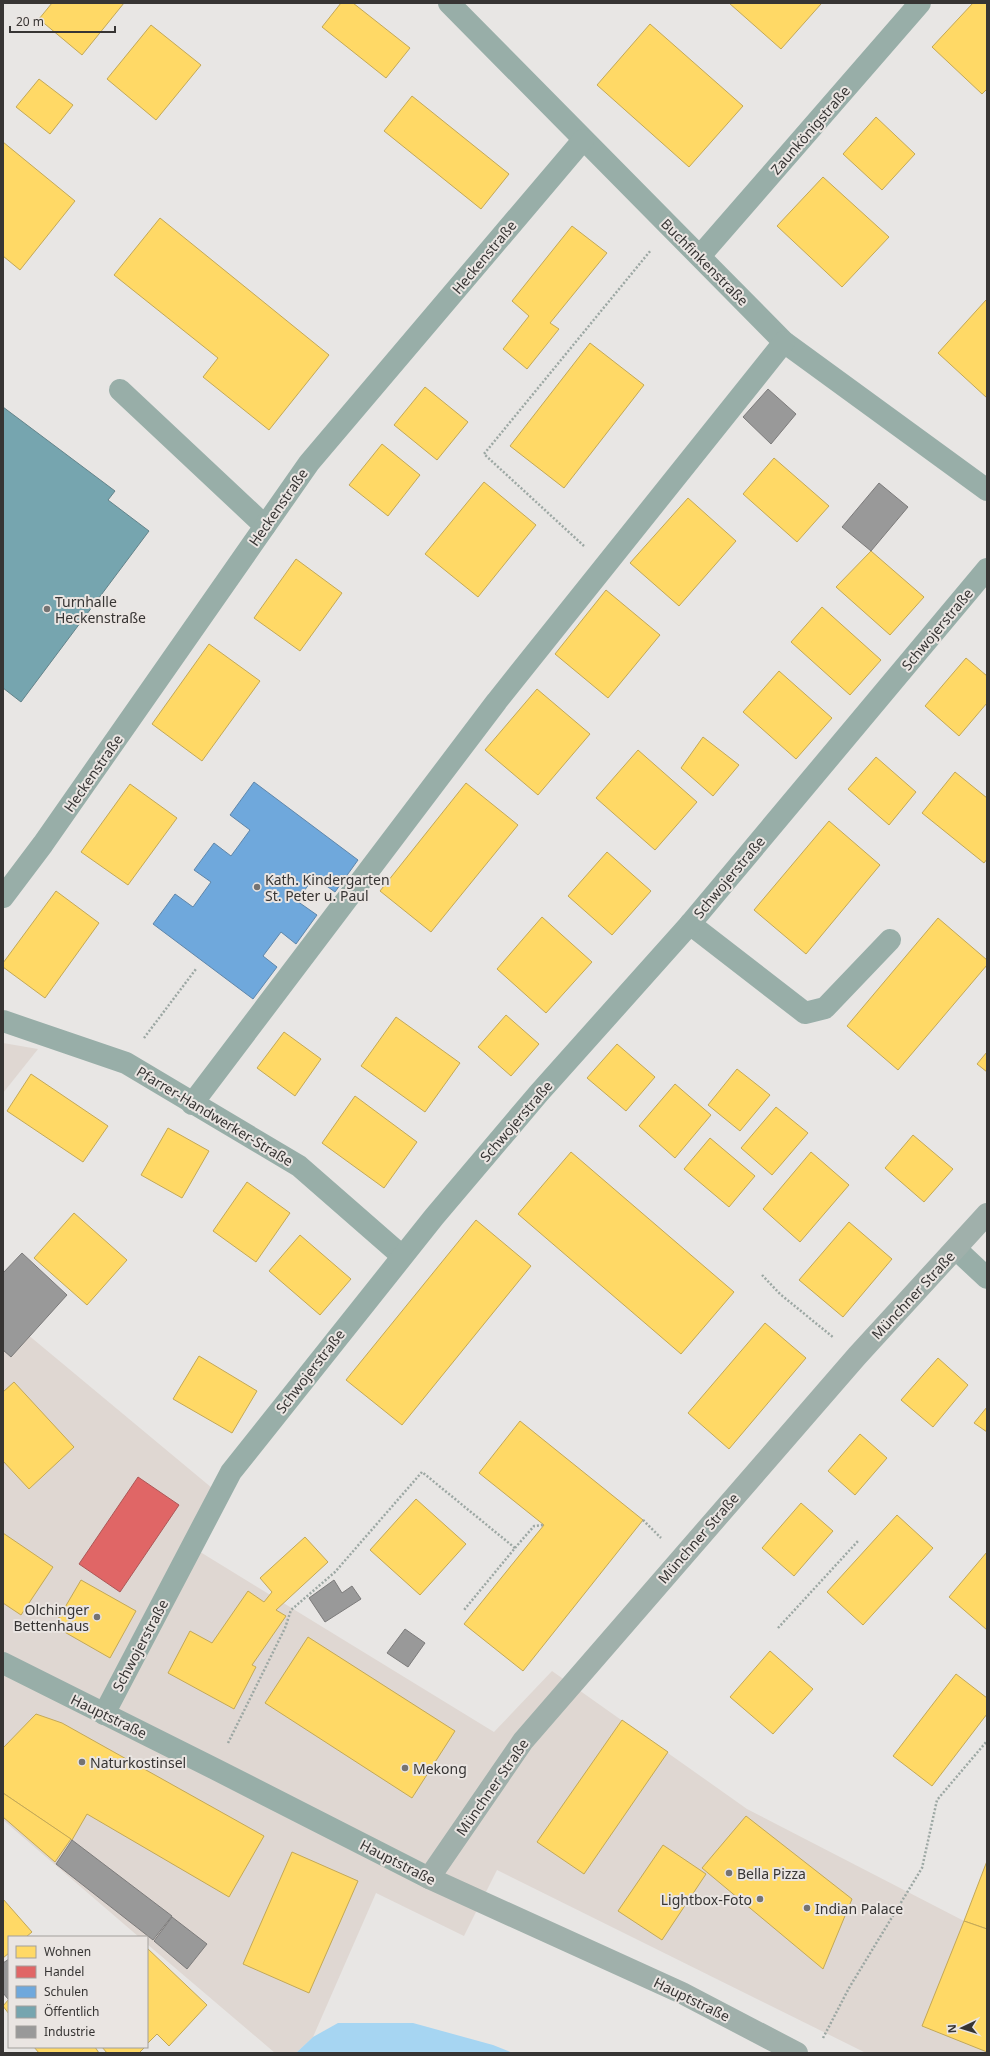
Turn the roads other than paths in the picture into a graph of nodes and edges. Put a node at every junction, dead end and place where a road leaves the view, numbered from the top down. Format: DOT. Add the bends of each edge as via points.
graph roads {
  1 [pos="449,3"];
  2 [pos="920,3"];
  3 [pos="584,140"];
  4 [pos="700,256"];
  5 [pos="784,342"];
  6 [pos="120,390"];
  7 [pos="987,490"];
  8 [pos="265,526"];
  9 [pos="987,569"];
  10 [pos="3,897"];
  11 [pos="690,924"];
  12 [pos="890,940"];
  13 [pos="3,1021"];
  14 [pos="192,1104"];
  15 [pos="987,1214"];
  16 [pos="956,1249"];
  17 [pos="402,1256"];
  18 [pos="987,1278"];
  19 [pos="6,1669"];
  20 [pos="104,1714"];
  21 [pos="429,1878"];
  22 [pos="797,2053"];
  1 -- 3 [label="street, Buchfinkenstraße"];
  2 -- 4 [label="street, Zaunkönigstraße"];
  3 -- 4 [label="street, Buchfinkenstraße"];
  3 -- 8 [label="street, Heckenstraße" via="309,463"];
  4 -- 5 [label="street, Buchfinkenstraße"];
  5 -- 7 [label="street, Buchfinkenstraße"];
  5 -- 14 [label="street" via="497,701"];
  6 -- 8 [label="street"];
  8 -- 10 [label="street, Heckenstraße" via="48,838"];
  9 -- 11 [label="street, Schwojerstraße"];
  11 -- 12 [label="street" via="805,1013 825,1008"];
  11 -- 17 [label="street, Schwojerstraße" via="539,1093"];
  13 -- 14 [label="street, Pfarrer-Handwerker-Straße" via="126,1063"];
  14 -- 17 [label="street, Pfarrer-Handwerker-Straße" via="299,1166"];
  15 -- 16 [label="main road, Münchner Straße"];
  16 -- 18 [label="street"];
  16 -- 21 [label="main road, Münchner Straße" via="857,1356 523,1741"];
  17 -- 20 [label="street, Schwojerstraße" via="231,1472"];
  19 -- 20 [label="street, Hauptstraße"];
  20 -- 21 [label="street, Hauptstraße"];
  21 -- 22 [label="main road, Hauptstraße" via="682,1993"];
}
